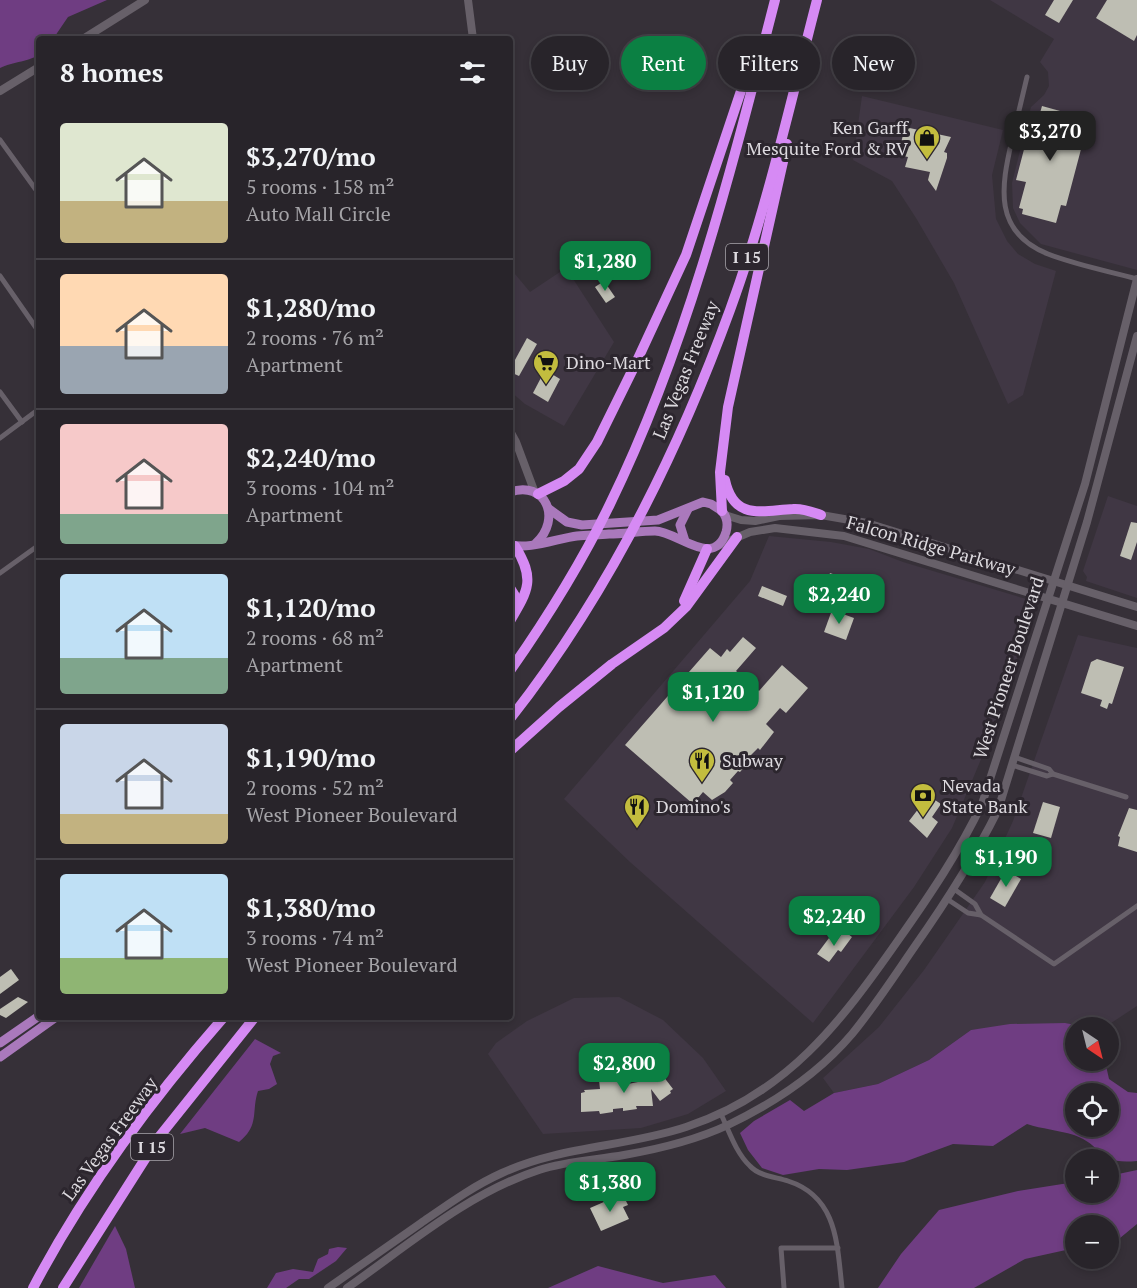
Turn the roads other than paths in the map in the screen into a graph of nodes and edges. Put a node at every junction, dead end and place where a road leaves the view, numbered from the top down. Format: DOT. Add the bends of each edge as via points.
graph roads {
  1 [pos="146,0"];
  2 [pos="468,0"];
  3 [pos="773,0"];
  4 [pos="818,0"];
  5 [pos="88,36"];
  6 [pos="473,36"];
  7 [pos="36,69"];
  8 [pos="1027,77"];
  9 [pos="0,92"];
  10 [pos="0,140"];
  11 [pos="36,189"];
  12 [pos="0,276"];
  13 [pos="1137,279"];
  14 [pos="36,328"];
  15 [pos="1137,336"];
  16 [pos="0,392"];
  17 [pos="36,411"];
  18 [pos="22,422"];
  19 [pos="513,436"];
  20 [pos="0,438"];
  21 [pos="722,444"];
  22 [pos="1089,467"];
  23 [pos="513,492"];
  24 [pos="1094,496"];
  25 [pos="542,500"];
  26 [pos="690,507"];
  27 [pos="724,513"];
  28 [pos="821,515"];
  29 [pos="737,537"];
  30 [pos="685,541"];
  31 [pos="536,543"];
  32 [pos="513,546"];
  33 [pos="36,547"];
  34 [pos="513,548"];
  35 [pos="710,548"];
  36 [pos="0,573"];
  37 [pos="1054,582"];
  38 [pos="1066,586"];
  39 [pos="513,593"];
  40 [pos="1049,598"];
  41 [pos="1061,602"];
  42 [pos="1137,607"];
  43 [pos="513,611"];
  44 [pos="679,613"];
  45 [pos="513,616"];
  46 [pos="1137,626"];
  47 [pos="513,666"];
  48 [pos="513,715"];
  49 [pos="513,748"];
  50 [pos="1013,761"];
  51 [pos="1126,797"];
  52 [pos="941,879"];
  53 [pos="954,889"];
  54 [pos="934,890"];
  55 [pos="947,900"];
  56 [pos="1137,906"];
  57 [pos="981,915"];
  58 [pos="36,1018"];
  59 [pos="52,1020"];
  60 [pos="220,1020"];
  61 [pos="253,1020"];
  62 [pos="0,1043"];
  63 [pos="0,1057"];
  64 [pos="721,1114"];
  65 [pos="727,1126"];
  66 [pos="838,1248"];
  67 [pos="33,1288"];
  68 [pos="63,1288"];
  69 [pos="328,1288"];
  70 [pos="346,1288"];
  71 [pos="784,1288"];
  72 [pos="842,1288"];
  1 -- 5 [label="main road"];
  2 -- 6 [label="main road"];
  3 -- 25 [label="highway" via="694,232 655,324 587,457 579,469"];
  3 -- 47 [label="highway, Las Vegas Freeway / I 15" via="728,185 657,395 611,504"];
  4 -- 21 [label="highway"];
  4 -- 48 [label="highway, Las Vegas Freeway / I 15" via="765,199 730,308 692,407 621,551"];
  7 -- 9 [label="main road"];
  8 -- 13 [label="street" via="1002,192 1014,228 1033,246 1049,254"];
  10 -- 11 [label="street"];
  12 -- 14 [label="street"];
  13 -- 22 [label="main road, West Pioneer Boulevard"];
  15 -- 24 [label="main road, West Pioneer Boulevard"];
  16 -- 18 [label="street"];
  17 -- 18 [label="street"];
  18 -- 20 [label="street"];
  19 -- 25 [label="main road"];
  21 -- 27 [label="highway"];
  21 -- 28 [label="highway" via="726,487 742,506 753,512 794,508"];
  22 -- 24 [label="main road" via="1089,492"];
  22 -- 37 [label="main road, West Pioneer Boulevard"];
  23 -- 25 [label="main road, Falcon Ridge Parkway" via="526,490"];
  24 -- 38 [label="main road, West Pioneer Boulevard"];
  25 -- 26 [label="main road, Falcon Ridge Parkway" via="567,522 582,525 658,520"];
  25 -- 31 [label="main road" via="550,522"];
  26 -- 27 [label="main road, Falcon Ridge Parkway" via="703,502"];
  26 -- 30 [label="main road" via="680,525"];
  27 -- 28 [label="main road, Falcon Ridge Parkway" via="755,521"];
  27 -- 35 [label="main road" via="726,532"];
  28 -- 37 [label="main road, Falcon Ridge Parkway" via="867,523"];
  29 -- 35 [label="main road, Falcon Ridge Parkway"];
  29 -- 40 [label="main road, Falcon Ridge Parkway" via="775,528 844,536"];
  29 -- 44 [label="highway"];
  30 -- 31 [label="main road" via="672,533 655,531"];
  30 -- 35 [label="main road" via="693,547"];
  31 -- 32 [label="main road"];
  33 -- 36 [label="street"];
  34 -- 45 [label="highway" via="528,573 525,594"];
  35 -- 44 [label="highway"];
  37 -- 38 [label="main road, Falcon Ridge Parkway"];
  37 -- 40 [label="main road, West Pioneer Boulevard"];
  38 -- 41 [label="main road, West Pioneer Boulevard"];
  38 -- 42 [label="main road, Falcon Ridge Parkway"];
  39 -- 43 [label="highway"];
  40 -- 41 [label="main road, Falcon Ridge Parkway"];
  40 -- 52 [label="main road, West Pioneer Boulevard" via="982,804"];
  41 -- 46 [label="main road, Falcon Ridge Parkway"];
  41 -- 50 [label="main road, West Pioneer Boulevard"];
  44 -- 49 [label="highway"];
  50 -- 51 [label="street" via="1047,776 1053,774"];
  50 -- 53 [label="main road, West Pioneer Boulevard" via="998,810"];
  52 -- 53 [label="main road"];
  52 -- 54 [label="main road, West Pioneer Boulevard"];
  53 -- 55 [label="main road, West Pioneer Boulevard"];
  53 -- 57 [label="street" via="975,904"];
  54 -- 55 [label="main road"];
  54 -- 64 [label="main road, West Pioneer Boulevard" via="857,998 814,1049 787,1072"];
  55 -- 57 [label="street" via="968,913"];
  55 -- 65 [label="main road, West Pioneer Boulevard" via="844,1042 799,1083"];
  56 -- 57 [label="street" via="1054,964"];
  58 -- 62 [label="main road"];
  59 -- 63 [label="main road"];
  60 -- 67 [label="highway, Las Vegas Freeway / I 15" via="138,1125 84,1203"];
  61 -- 68 [label="highway, I 15" via="159,1137"];
  64 -- 65 [label="street"];
  64 -- 69 [label="main road, West Pioneer Boulevard" via="651,1138 562,1153 502,1172 468,1190"];
  65 -- 66 [label="street" via="751,1168 790,1181 813,1194 829,1214"];
  65 -- 70 [label="main road, West Pioneer Boulevard" via="657,1149 539,1170 472,1201"];
  66 -- 71 [label="street" via="781,1248"];
  66 -- 72 [label="street"];
}
